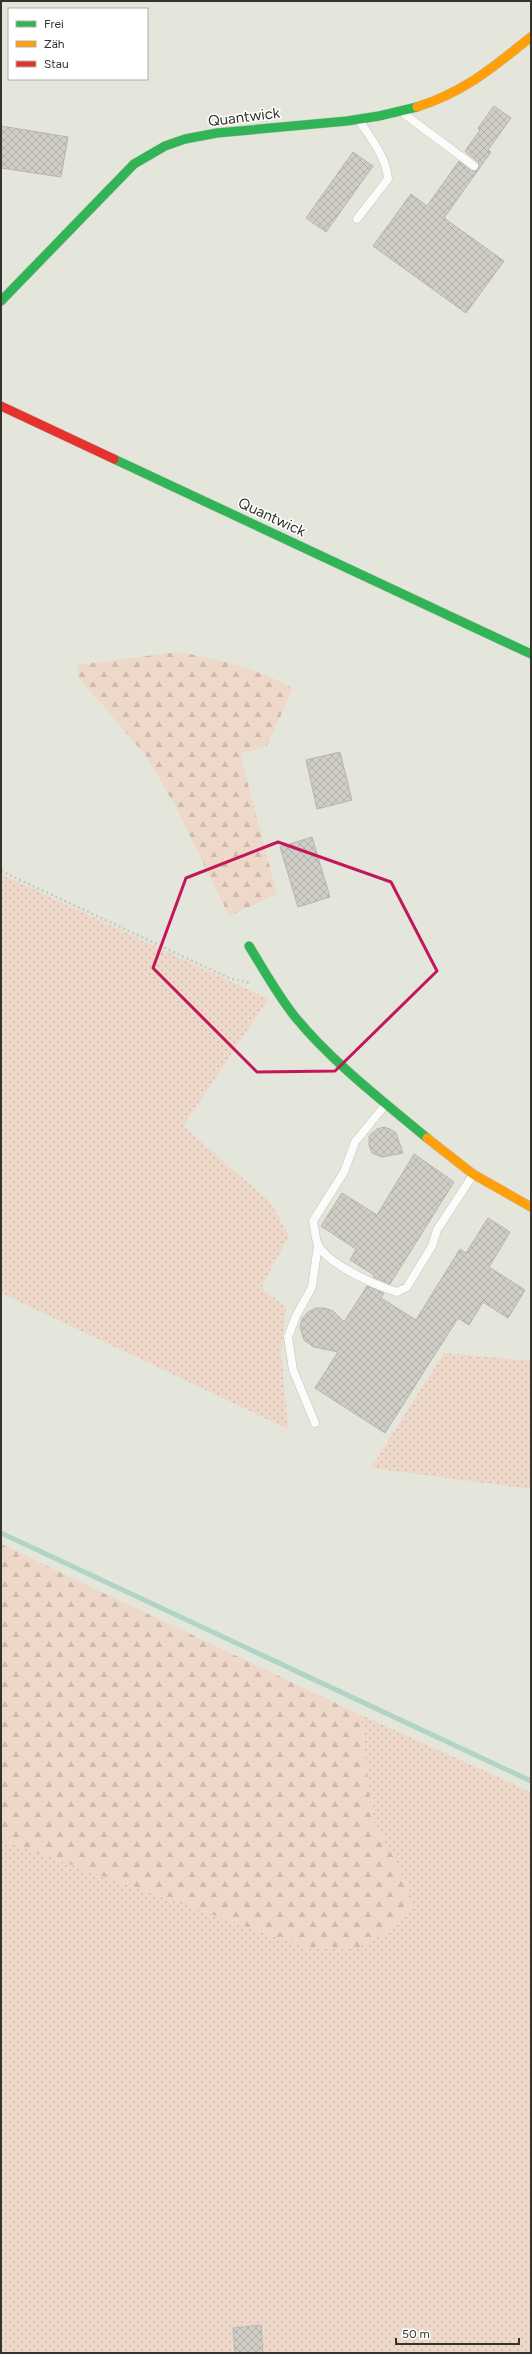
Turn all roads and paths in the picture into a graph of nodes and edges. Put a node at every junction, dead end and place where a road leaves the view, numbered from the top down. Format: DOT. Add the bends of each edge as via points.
graph roads {
  1 [pos="531,37"];
  2 [pos="401,112"];
  3 [pos="358,119"];
  4 [pos="474,166"];
  5 [pos="357,219"];
  6 [pos="1,301"];
  7 [pos="1,406"];
  8 [pos="531,654"];
  9 [pos="1,870"];
  10 [pos="249,946"];
  11 [pos="269,978"];
  12 [pos="387,1103"];
  13 [pos="474,1174"];
  14 [pos="531,1208"];
  15 [pos="318,1245"];
  16 [pos="315,1423"];
  1 -- 2 [label="street, Quantwick" via="465,88 443,99"];
  2 -- 3 [label="street, Quantwick"];
  2 -- 4 [label="lane"];
  3 -- 5 [label="lane" via="387,166 388,179"];
  3 -- 6 [label="street, Quantwick" via="184,139 157,149 134,164"];
  7 -- 8 [label="street, Quantwick"];
  9 -- 11 [label="path" via="229,978 244,983 260,984"];
  10 -- 11 [label="street"];
  11 -- 12 [label="street" via="303,1026"];
  12 -- 13 [label="street" via="446,1156"];
  12 -- 15 [label="lane" via="354,1142 344,1172 313,1221"];
  13 -- 14 [label="street"];
  13 -- 15 [label="lane" via="437,1230 432,1246 407,1287 397,1292 332,1261"];
  15 -- 16 [label="lane" via="312,1287 288,1337 293,1370"];
}
